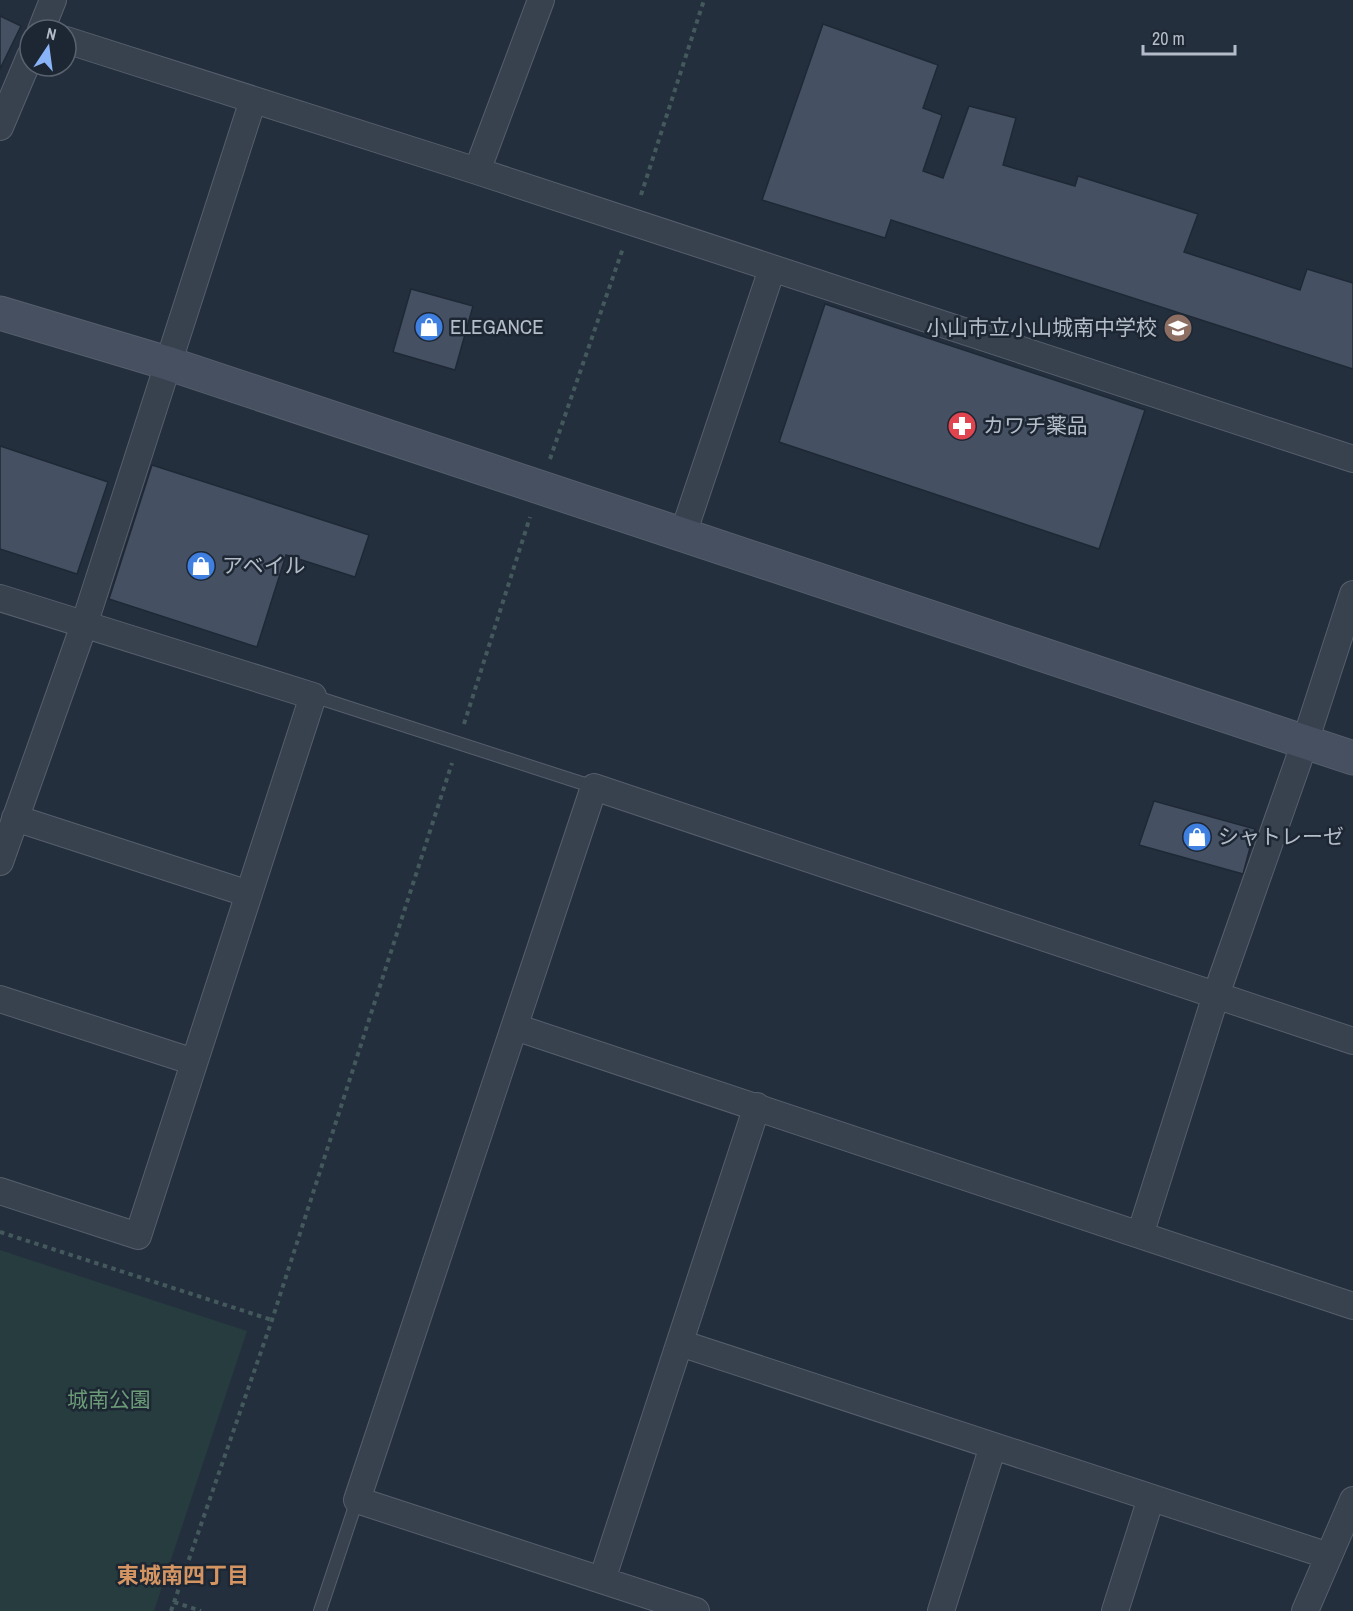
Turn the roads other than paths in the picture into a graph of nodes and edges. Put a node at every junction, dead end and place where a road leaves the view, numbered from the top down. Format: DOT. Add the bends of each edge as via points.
graph roads {
  1 [pos="53,0"];
  2 [pos="541,0"];
  3 [pos="46,18"];
  4 [pos="78,44"];
  5 [pos="21,78"];
  6 [pos="253,100"];
  7 [pos="0,127"];
  8 [pos="477,171"];
  9 [pos="772,269"];
  10 [pos="0,313"];
  11 [pos="167,363"];
  12 [pos="1353,459"];
  13 [pos="683,534"];
  14 [pos="1353,594"];
  15 [pos="0,598"];
  16 [pos="84,625"];
  17 [pos="313,696"];
  18 [pos="1305,742"];
  19 [pos="1353,758"];
  20 [pos="594,787"];
  21 [pos="15,818"];
  22 [pos="0,862"];
  23 [pos="249,894"];
  24 [pos="1216,995"];
  25 [pos="0,999"];
  26 [pos="515,1027"];
  27 [pos="1353,1041"];
  28 [pos="194,1062"];
  29 [pos="758,1106"];
  30 [pos="0,1191"];
  31 [pos="1140,1235"];
  32 [pos="1353,1306"];
  33 [pos="680,1342"];
  34 [pos="993,1446"];
  35 [pos="1151,1498"];
  36 [pos="357,1500"];
  37 [pos="1353,1500"];
  38 [pos="1329,1556"];
  39 [pos="602,1580"];
  40 [pos="320,1611"];
  41 [pos="696,1611"];
  42 [pos="941,1611"];
  43 [pos="1115,1611"];
  44 [pos="1305,1611"];
  1 -- 3 [label="street"];
  2 -- 8 [label="street"];
  4 -- 6 [label="street"];
  5 -- 7 [label="street"];
  6 -- 8 [label="street"];
  6 -- 11 [label="street"];
  8 -- 9 [label="street"];
  9 -- 12 [label="street"];
  9 -- 13 [label="street"];
  10 -- 11 [label="street"];
  11 -- 13 [label="street"];
  11 -- 16 [label="street"];
  13 -- 18 [label="street"];
  14 -- 18 [label="street"];
  15 -- 16 [label="street"];
  16 -- 17 [label="street"];
  16 -- 21 [label="street"];
  17 -- 20 [label="lane"];
  17 -- 23 [label="street"];
  18 -- 19 [label="street"];
  18 -- 24 [label="street"];
  20 -- 24 [label="street"];
  20 -- 26 [label="street"];
  21 -- 22 [label="street"];
  21 -- 23 [label="street"];
  23 -- 28 [label="street"];
  24 -- 27 [label="street"];
  24 -- 31 [label="street"];
  25 -- 28 [label="street"];
  26 -- 29 [label="street"];
  26 -- 36 [label="street"];
  28 -- 30 [label="street" via="138,1236"];
  29 -- 31 [label="street"];
  29 -- 33 [label="street"];
  31 -- 32 [label="street"];
  33 -- 34 [label="street"];
  33 -- 39 [label="street"];
  34 -- 35 [label="street"];
  34 -- 42 [label="street"];
  35 -- 38 [label="street"];
  35 -- 43 [label="street"];
  36 -- 39 [label="street"];
  36 -- 40 [label="lane"];
  37 -- 38 [label="street"];
  38 -- 44 [label="street"];
  39 -- 41 [label="street"];
}
